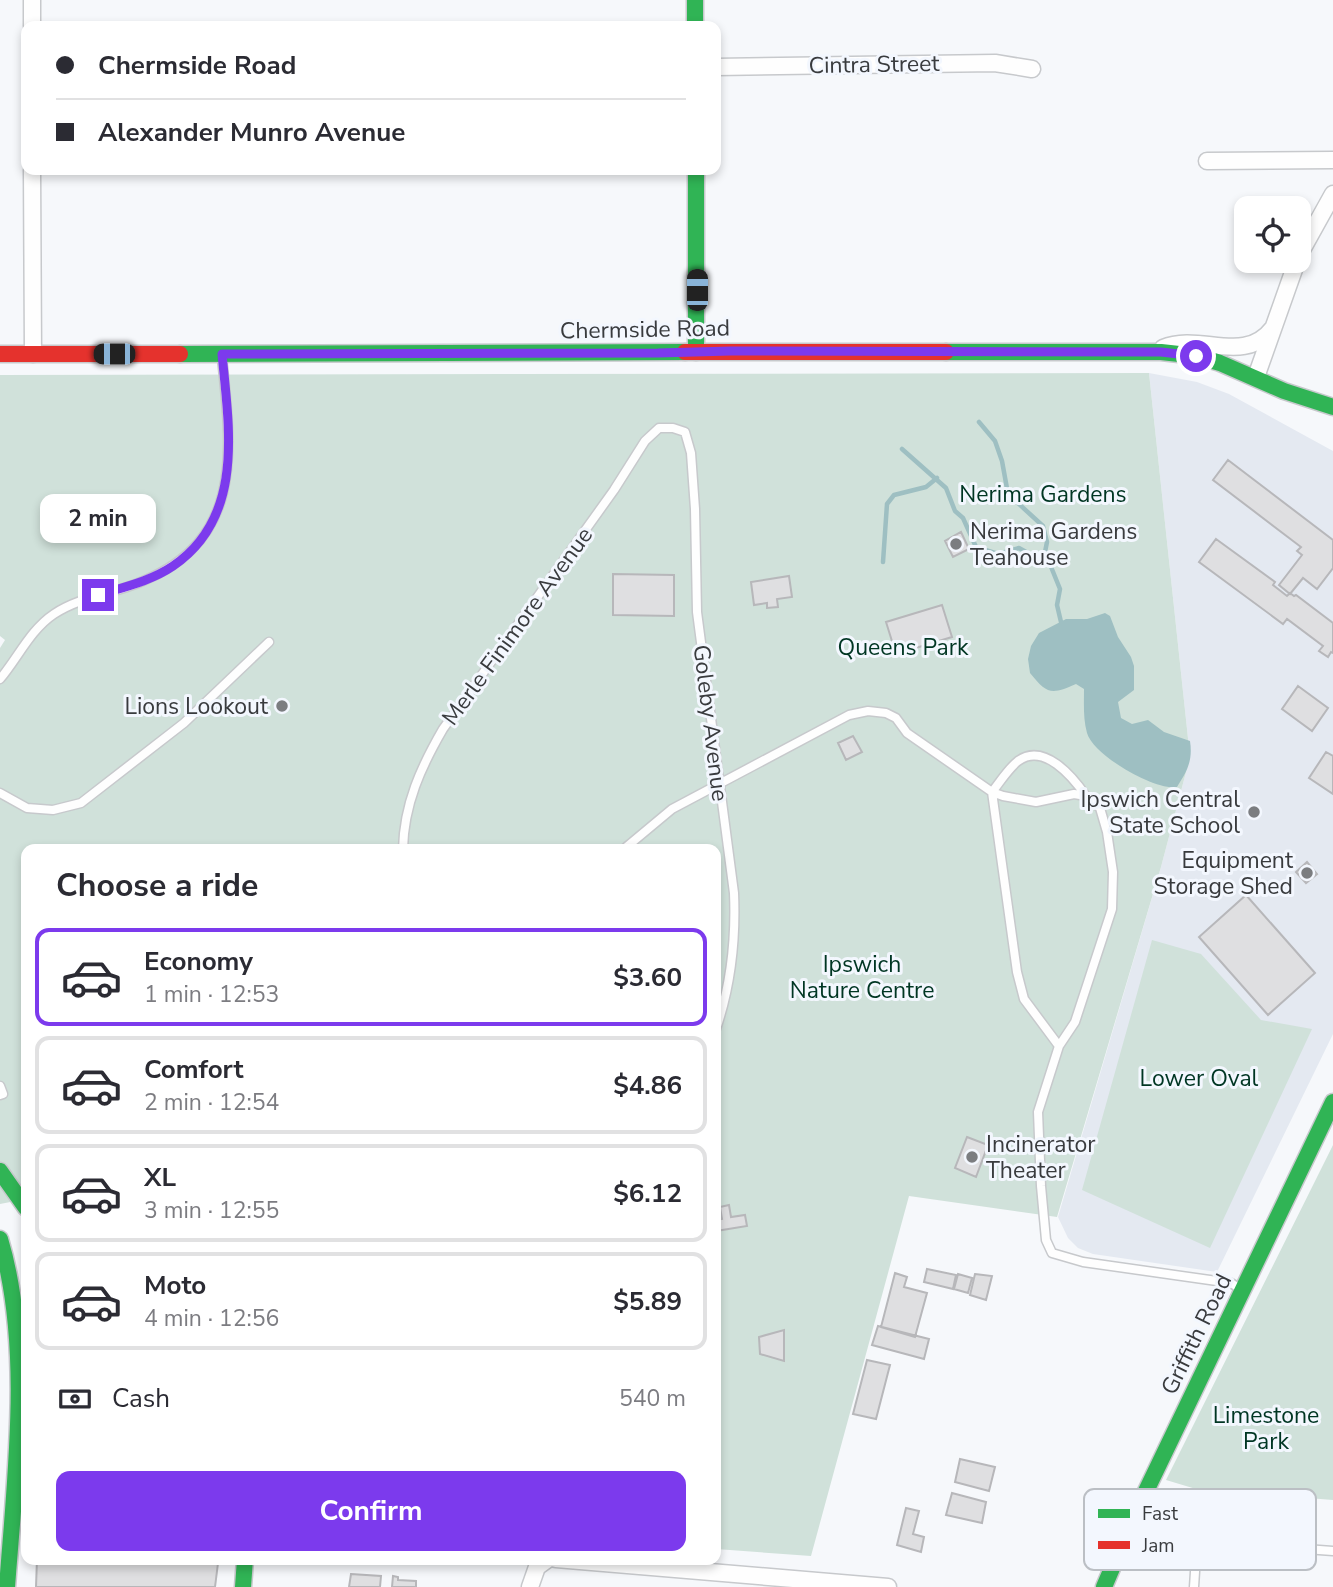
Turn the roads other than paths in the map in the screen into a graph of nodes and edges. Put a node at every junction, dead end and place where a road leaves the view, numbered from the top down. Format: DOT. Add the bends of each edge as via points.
graph roads {
  1 [pos="32,0"];
  2 [pos="695,0"];
  3 [pos="32,21"];
  4 [pos="695,21"];
  5 [pos="721,67"];
  6 [pos="1032,69"];
  7 [pos="1333,160"];
  8 [pos="1207,161"];
  9 [pos="32,175"];
  10 [pos="696,175"];
  11 [pos="1333,194"];
  12 [pos="1311,235"];
  13 [pos="1293,273"];
  14 [pos="1273,328"];
  15 [pos="696,352"];
  16 [pos="1155,352"];
  17 [pos="0,354"];
  18 [pos="33,354"];
  19 [pos="222,354"];
  20 [pos="1256,377"];
  21 [pos="1284,391"];
  22 [pos="1333,407"];
  23 [pos="1333,421"];
  24 [pos="669,427"];
  25 [pos="269,642"];
  26 [pos="0,680"];
  27 [pos="718,785"];
  28 [pos="992,792"];
  29 [pos="0,793"];
  30 [pos="1086,796"];
  31 [pos="404,844"];
  32 [pos="630,844"];
  33 [pos="721,1010"];
  34 [pos="1059,1046"];
  35 [pos="0,1086"];
  36 [pos="0,1095"];
  37 [pos="1333,1102"];
  38 [pos="0,1171"];
  39 [pos="21,1201"];
  40 [pos="0,1239"];
  41 [pos="1242,1290"];
  42 [pos="21,1400"];
  43 [pos="18,1410"];
  44 [pos="1147,1489"];
  45 [pos="13,1517"];
  46 [pos="245,1565"];
  47 [pos="540,1565"];
  48 [pos="618,1565"];
  49 [pos="1111,1570"];
  50 [pos="816,1584"];
  51 [pos="6,1587"];
  52 [pos="243,1587"];
  53 [pos="530,1587"];
  54 [pos="888,1587"];
  55 [pos="1104,1587"];
  1 -- 3 [label="street"];
  2 -- 4 [label="main road"];
  5 -- 6 [label="street, Cintra Street" via="995,63"];
  7 -- 8 [label="street"];
  9 -- 18 [label="street"];
  10 -- 15 [label="main road"];
  11 -- 12 [label="street"];
  13 -- 14 [label="street"];
  14 -- 16 [label="street" via="1246,347 1185,342"];
  14 -- 20 [label="street"];
  15 -- 16 [label="main road, Chermside Road"];
  15 -- 19 [label="main road, Chermside Road"];
  16 -- 20 [label="main road, Chermside Road" via="1206,359"];
  17 -- 18 [label="main road, Chermside Road"];
  18 -- 19 [label="main road, Chermside Road"];
  19 -- 26 [label="lane" via="228,427 226,480 211,526 173,566 143,582 76,602 52,615 31,635"];
  20 -- 21 [label="main road, Chermside Road"];
  21 -- 22 [label="main road, Chermside Road"];
  21 -- 23 [label="main road, Chermside Road"];
  24 -- 27 [label="lane, Goleby Avenue" via="685,432 691,453 698,611"];
  24 -- 31 [label="lane, Merle Finimore Avenue" via="655,431 645,441 443,729 410,798"];
  25 -- 29 [label="lane" via="184,723 81,803 53,810 27,808"];
  27 -- 28 [label="lane" via="849,715 867,711 896,718 907,733"];
  27 -- 32 [label="lane" via="672,809"];
  27 -- 33 [label="lane, Goleby Avenue" via="735,928"];
  28 -- 30 [label="lane" via="1036,802"];
  28 -- 30 [label="lane" via="1019,760 1032,756 1063,767"];
  28 -- 34 [label="lane" via="1024,999"];
  30 -- 34 [label="lane" via="1100,808 1107,832 1112,909 1075,1022"];
  34 -- 41 [label="lane" via="1038,1112 1046,1240 1052,1253 1083,1262 1231,1283"];
  35 -- 36 [label="lane"];
  37 -- 41 [label="main road, Griffith Road"];
  38 -- 39 [label="main road"];
  40 -- 43 [label="main road" via="13,1297"];
  41 -- 44 [label="main road, Griffith Road"];
  42 -- 43 [label="main road"];
  43 -- 45 [label="main road"];
  45 -- 51 [label="main road"];
  46 -- 52 [label="main road"];
  47 -- 53 [label="street"];
  48 -- 50 [label="street"];
  49 -- 55 [label="main road, Griffith Road"];
  50 -- 54 [label="street"];
}
